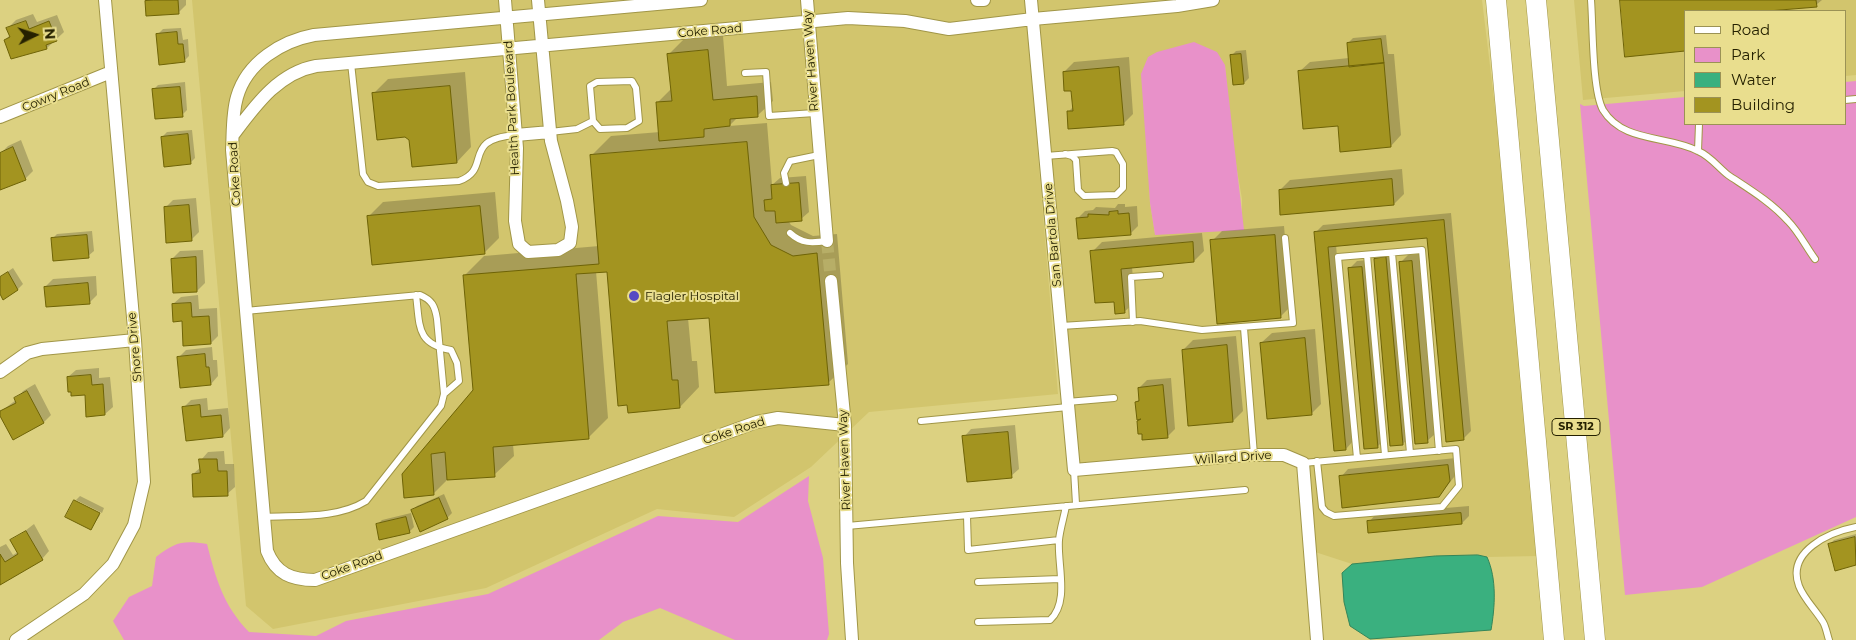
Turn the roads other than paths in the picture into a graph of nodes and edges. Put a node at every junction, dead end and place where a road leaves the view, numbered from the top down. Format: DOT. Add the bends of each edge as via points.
graph roads {
  1 [pos="105,0"];
  2 [pos="505,0"];
  3 [pos="538,0"];
  4 [pos="701,0"];
  5 [pos="807,0"];
  6 [pos="977,0"];
  7 [pos="984,0"];
  8 [pos="1031,0"];
  9 [pos="1213,0"];
  10 [pos="1496,0"];
  11 [pos="1536,0"];
  12 [pos="1591,0"];
  13 [pos="539,15"];
  14 [pos="506,18"];
  15 [pos="1033,19"];
  16 [pos="808,22"];
  17 [pos="542,47"];
  18 [pos="509,50"];
  19 [pos="350,64"];
  20 [pos="111,72"];
  21 [pos="745,73"];
  22 [pos="816,113"];
  23 [pos="0,117"];
  24 [pos="593,121"];
  25 [pos="1699,125"];
  26 [pos="550,132"];
  27 [pos="233,135"];
  28 [pos="516,135"];
  29 [pos="1698,151"];
  30 [pos="1065,154"];
  31 [pos="819,155"];
  32 [pos="1046,156"];
  33 [pos="786,183"];
  34 [pos="790,233"];
  35 [pos="1285,238"];
  36 [pos="827,241"];
  37 [pos="1392,253"];
  38 [pos="1366,255"];
  39 [pos="1814,259"];
  40 [pos="1160,275"];
  41 [pos="831,281"];
  42 [pos="416,295"];
  43 [pos="245,311"];
  44 [pos="1133,322"];
  45 [pos="1061,326"];
  46 [pos="1244,328"];
  47 [pos="135,340"];
  48 [pos="440,348"];
  49 [pos="0,372"];
  50 [pos="444,394"];
  51 [pos="1114,398"];
  52 [pos="1068,405"];
  53 [pos="921,421"];
  54 [pos="845,424"];
  55 [pos="1439,451"];
  56 [pos="1410,453"];
  57 [pos="1254,455"];
  58 [pos="1385,455"];
  59 [pos="1357,458"];
  60 [pos="1317,461"];
  61 [pos="1303,462"];
  62 [pos="1074,470"];
  63 [pos="1245,490"];
  64 [pos="1076,504"];
  65 [pos="1066,506"];
  66 [pos="967,516"];
  67 [pos="264,517"];
  68 [pos="847,526"];
  69 [pos="1856,526"];
  70 [pos="1059,540"];
  71 [pos="1060,579"];
  72 [pos="978,582"];
  73 [pos="978,622"];
  74 [pos="16,640"];
  75 [pos="852,640"];
  76 [pos="1317,640"];
  77 [pos="1554,640"];
  78 [pos="1595,640"];
  79 [pos="1829,640"];
  1 -- 20 [label="street, Shore Drive"];
  2 -- 14 [label="street, Health Park Boulevard"];
  3 -- 13 [label="street, Health Park Boulevard"];
  4 -- 13 [label="street, Coke Road"];
  5 -- 16 [label="street, River Haven Way"];
  6 -- 7 [label="street"];
  8 -- 15 [label="street, San Bartola Drive"];
  9 -- 15 [label="street, Coke Road"];
  10 -- 77 [label="main road, SR 312"];
  11 -- 78 [label="main road, SR 312"];
  12 -- 29 [label="lane" via="1597,82 1602,107 1612,122 1634,134"];
  13 -- 14 [label="street, Coke Road"];
  13 -- 17 [label="street, Health Park Boulevard"];
  14 -- 18 [label="street, Health Park Boulevard"];
  14 -- 27 [label="street, Coke Road" via="314,34 283,44 270,52 244,82 237,96"];
  15 -- 16 [label="street, Coke Road" via="949,30 877,18"];
  15 -- 32 [label="street, San Bartola Drive"];
  16 -- 17 [label="street, Coke Road"];
  16 -- 22 [label="street, River Haven Way"];
  17 -- 18 [label="street, Coke Road"];
  17 -- 26 [label="street, Health Park Boulevard"];
  18 -- 19 [label="street, Coke Road"];
  18 -- 28 [label="street, Health Park Boulevard"];
  19 -- 27 [label="street, Coke Road" via="308,68 283,79 257,103"];
  19 -- 28 [label="lane" via="363,174 368,182 378,186 459,181 474,171 480,149 486,141"];
  20 -- 23 [label="street, Cowry Road"];
  20 -- 47 [label="street, Shore Drive"];
  21 -- 22 [label="lane" via="766,72 769,116"];
  22 -- 31 [label="street, River Haven Way"];
  24 -- 24 [label="lane" via="590,86 597,82 632,81 636,88 640,120 627,128 600,129"];
  24 -- 26 [label="lane" via="578,129"];
  25 -- 29 [label="lane"];
  26 -- 28 [label="street"];
  26 -- 28 [label="street, Health Park Boulevard" via="572,227 570,242 558,250 528,252 520,244 515,221"];
  27 -- 43 [label="street, Coke Road"];
  29 -- 39 [label="lane" via="1789,222"];
  30 -- 30 [label="lane" via="1076,160 1078,190 1084,196 1108,196 1121,192 1125,181 1120,154 1112,151"];
  30 -- 32 [label="lane"];
  31 -- 33 [label="lane" via="790,161 784,173"];
  31 -- 36 [label="street, River Haven Way"];
  32 -- 45 [label="street, San Bartola Drive"];
  34 -- 36 [label="lane" via="798,241 809,244"];
  35 -- 46 [label="lane" via="1293,323"];
  37 -- 38 [label="lane"];
  37 -- 55 [label="lane" via="1422,250"];
  37 -- 56 [label="lane"];
  38 -- 58 [label="lane"];
  38 -- 59 [label="lane" via="1338,257"];
  40 -- 44 [label="lane" via="1131,277"];
  41 -- 54 [label="street, River Haven Way"];
  42 -- 43 [label="lane"];
  42 -- 48 [label="lane" via="422,334 429,344"];
  42 -- 48 [label="lane" via="430,299 436,309"];
  43 -- 67 [label="street, Coke Road"];
  44 -- 45 [label="lane"];
  44 -- 46 [label="lane" via="1202,330"];
  45 -- 52 [label="street, San Bartola Drive"];
  46 -- 57 [label="lane"];
  47 -- 49 [label="street" via="42,349 27,353"];
  47 -- 74 [label="street, Shore Drive" via="144,482 134,525 114,564 98,581"];
  48 -- 50 [label="lane"];
  48 -- 50 [label="lane" via="451,350 455,355 459,374 459,381"];
  50 -- 67 [label="lane" via="441,406 358,506 336,512"];
  51 -- 52 [label="lane"];
  52 -- 53 [label="lane"];
  52 -- 62 [label="street, San Bartola Drive"];
  54 -- 67 [label="street, Coke Road" via="778,418 757,422 315,580 296,579 278,569 267,551"];
  54 -- 68 [label="street, River Haven Way"];
  55 -- 56 [label="lane"];
  55 -- 60 [label="lane" via="1456,449 1459,486 1442,507 1334,516 1326,512 1319,498"];
  56 -- 58 [label="lane"];
  57 -- 61 [label="street, Willard Drive" via="1284,455"];
  57 -- 62 [label="street, Willard Drive"];
  58 -- 59 [label="lane"];
  59 -- 60 [label="lane"];
  60 -- 61 [label="lane"];
  61 -- 76 [label="street"];
  62 -- 64 [label="lane"];
  63 -- 64 [label="lane" via="1122,503"];
  64 -- 65 [label="lane"];
  65 -- 66 [label="lane"];
  65 -- 70 [label="lane"];
  66 -- 68 [label="lane"];
  66 -- 70 [label="lane" via="968,550"];
  68 -- 75 [label="street, River Haven Way"];
  69 -- 79 [label="lane" via="1826,535 1806,549 1797,567 1798,584 1823,623"];
  70 -- 71 [label="lane"];
  71 -- 72 [label="lane"];
  71 -- 73 [label="lane" via="1061,602 1056,615 1050,620"];
}
